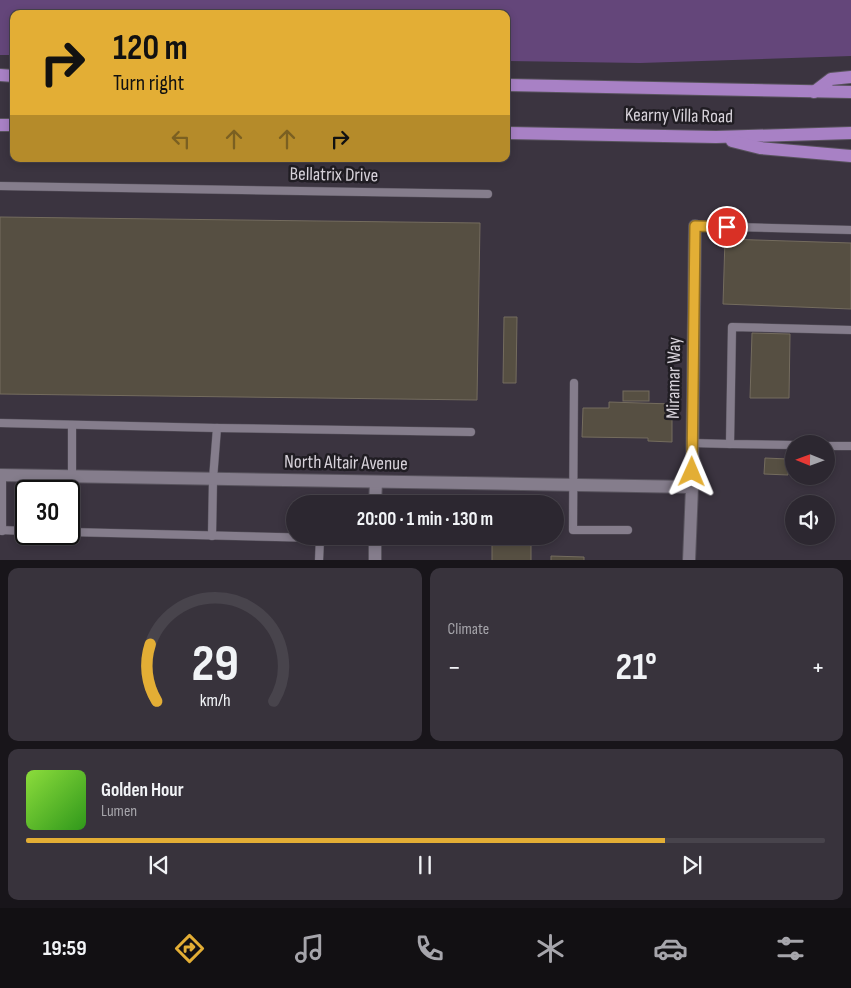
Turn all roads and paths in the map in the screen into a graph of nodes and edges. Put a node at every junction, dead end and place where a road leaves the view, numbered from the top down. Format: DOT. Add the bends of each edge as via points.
graph roads {
  1 [pos="851,77"];
  2 [pos="510,86"];
  3 [pos="814,92"];
  4 [pos="851,92"];
  5 [pos="510,132"];
  6 [pos="851,133"];
  7 [pos="716,136"];
  8 [pos="851,156"];
  9 [pos="0,186"];
  10 [pos="488,194"];
  11 [pos="695,226"];
  12 [pos="851,230"];
  13 [pos="851,330"];
  14 [pos="574,383"];
  15 [pos="0,423"];
  16 [pos="72,425"];
  17 [pos="217,428"];
  18 [pos="470,432"];
  19 [pos="692,443"];
  20 [pos="730,444"];
  21 [pos="785,445"];
  22 [pos="835,446"];
  23 [pos="851,446"];
  24 [pos="1,476"];
  25 [pos="72,476"];
  26 [pos="213,479"];
  27 [pos="376,482"];
  28 [pos="573,485"];
  29 [pos="692,486"];
  30 [pos="376,495"];
  31 [pos="1,530"];
  32 [pos="628,530"];
  33 [pos="15,531"];
  34 [pos="80,532"];
  35 [pos="212,536"];
  36 [pos="375,545"];
  37 [pos="319,560"];
  38 [pos="375,560"];
  39 [pos="689,560"];
  1 -- 3 [label="main road" via="831,78"];
  2 -- 3 [label="main road, Kearny Villa Road"];
  3 -- 4 [label="main road, Kearny Villa Road"];
  5 -- 7 [label="main road, Kearny Villa Road"];
  6 -- 7 [label="main road, Kearny Villa Road"];
  7 -- 8 [label="main road" via="760,148"];
  9 -- 10 [label="lane, Bellatrix Drive"];
  11 -- 12 [label="lane"];
  11 -- 19 [label="street, Miramar Way"];
  13 -- 20 [label="lane" via="732,327"];
  14 -- 28 [label="lane"];
  15 -- 16 [label="lane"];
  16 -- 17 [label="lane"];
  16 -- 25 [label="lane"];
  17 -- 18 [label="lane"];
  17 -- 26 [label="lane"];
  19 -- 20 [label="lane"];
  19 -- 29 [label="street, Miramar Way"];
  20 -- 21 [label="lane"];
  22 -- 23 [label="lane"];
  24 -- 25 [label="street, North Altair Avenue"];
  24 -- 31 [label="lane"];
  25 -- 26 [label="street, North Altair Avenue"];
  26 -- 27 [label="street, North Altair Avenue"];
  26 -- 35 [label="lane"];
  27 -- 28 [label="street, North Altair Avenue"];
  27 -- 30 [label="street"];
  28 -- 29 [label="street, North Altair Avenue"];
  28 -- 32 [label="lane" via="573,530"];
  29 -- 39 [label="street, Miramar Way"];
  31 -- 33 [label="lane"];
  34 -- 35 [label="lane"];
  35 -- 37 [label="lane" via="320,538"];
  36 -- 38 [label="street"];
}
